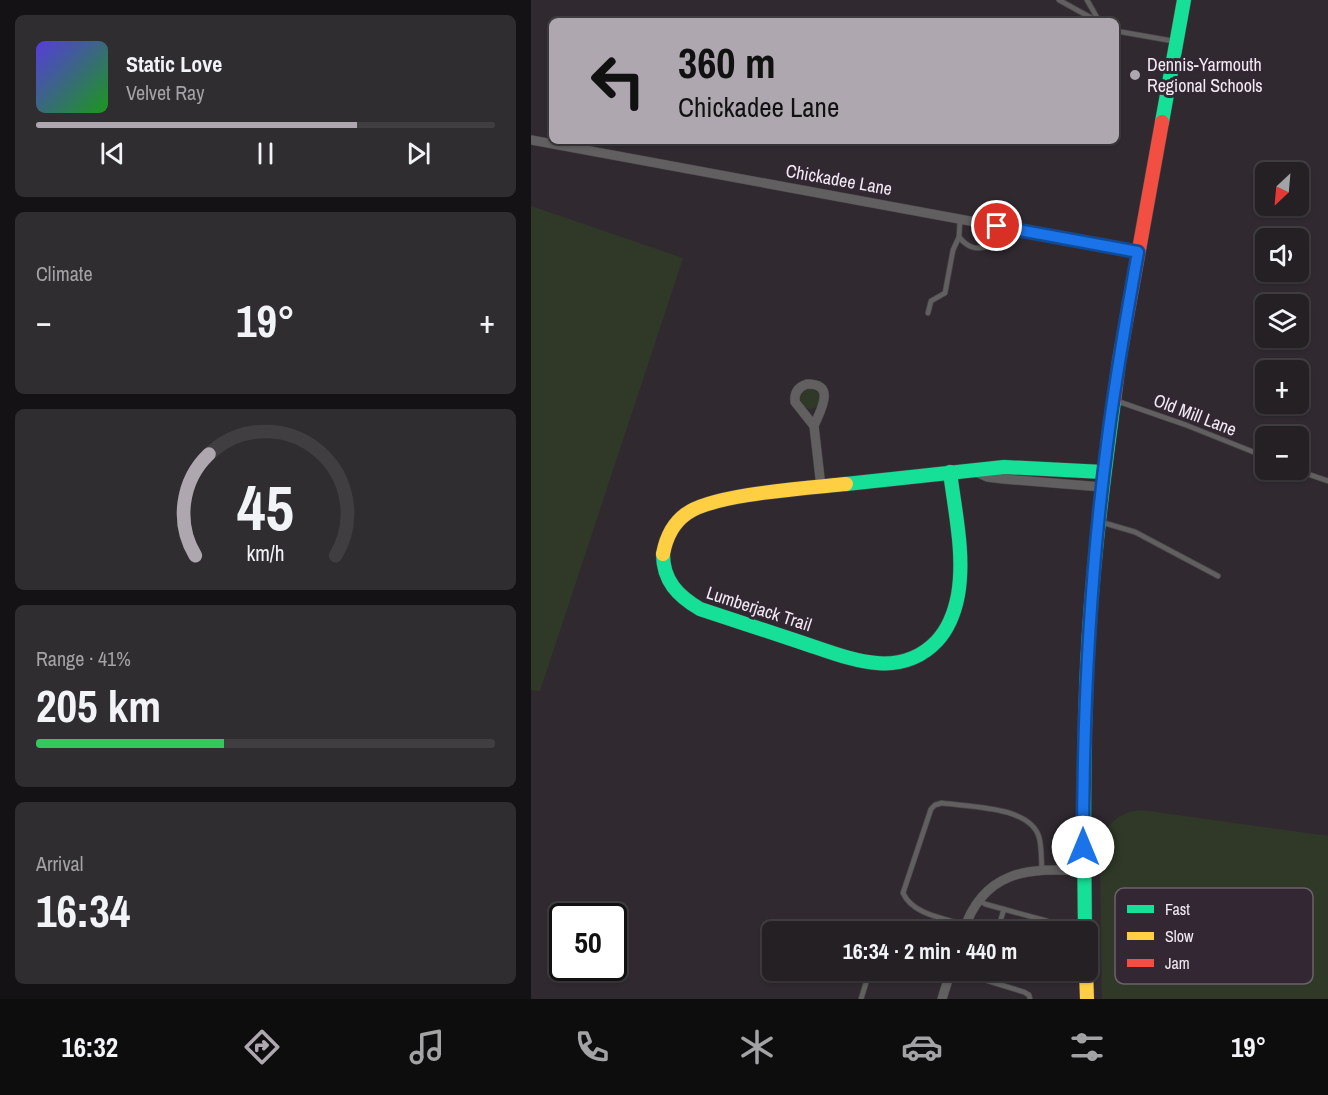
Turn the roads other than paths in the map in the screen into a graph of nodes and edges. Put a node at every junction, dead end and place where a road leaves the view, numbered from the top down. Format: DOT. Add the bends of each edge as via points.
graph roads {
  1 [pos="1059,0"];
  2 [pos="1087,0"];
  3 [pos="1184,0"];
  4 [pos="1092,18"];
  5 [pos="1096,18"];
  6 [pos="1119,31"];
  7 [pos="1176,41"];
  8 [pos="533,141"];
  9 [pos="549,144"];
  10 [pos="549,144"];
  11 [pos="960,219"];
  12 [pos="997,226"];
  13 [pos="959,237"];
  14 [pos="1138,252"];
  15 [pos="927,313"];
  16 [pos="1113,400"];
  17 [pos="815,426"];
  18 [pos="1255,453"];
  19 [pos="950,472"];
  20 [pos="1104,472"];
  21 [pos="1309,474"];
  22 [pos="1048,476"];
  23 [pos="1328,481"];
  24 [pos="821,487"];
  25 [pos="1102,487"];
  26 [pos="1098,522"];
  27 [pos="1218,576"];
  28 [pos="1042,870"];
  29 [pos="1083,871"];
  30 [pos="979,900"];
  31 [pos="1004,909"];
  32 [pos="946,921"];
  33 [pos="968,921"];
  34 [pos="1000,921"];
  35 [pos="1047,921"];
  36 [pos="1085,921"];
  37 [pos="867,981"];
  38 [pos="948,981"];
  39 [pos="988,981"];
  40 [pos="1086,981"];
  41 [pos="861,999"];
  42 [pos="942,999"];
  43 [pos="1030,999"];
  44 [pos="1087,999"];
  1 -- 4 [label="lane"];
  2 -- 5 [label="lane"];
  3 -- 7 [label="main road"];
  6 -- 7 [label="lane"];
  7 -- 14 [label="main road"];
  8 -- 10 [label="street, Chickadee Lane"];
  9 -- 11 [label="street, Chickadee Lane"];
  11 -- 12 [label="street, Chickadee Lane"];
  11 -- 13 [label="lane"];
  12 -- 13 [label="lane" via="993,242 981,248 969,247"];
  12 -- 14 [label="street, Chickadee Lane"];
  13 -- 15 [label="lane" via="945,293 931,301"];
  14 -- 16 [label="main road"];
  16 -- 18 [label="lane, Old Mill Lane"];
  16 -- 20 [label="main road"];
  17 -- 24 [label="street"];
  19 -- 22 [label="main road, Lumberjack Trail" via="1004,468"];
  19 -- 24 [label="main road, Lumberjack Trail"];
  19 -- 24 [label="main road, Lumberjack Trail" via="959,549 958,598 952,616 932,647 901,663 855,659 701,609 682,599 669,582 663,566 664,547 671,530 686,513 702,505"];
  20 -- 22 [label="main road, Lumberjack Trail"];
  20 -- 25 [label="main road"];
  21 -- 23 [label="lane"];
  22 -- 25 [label="street, Lumberjack Trail"];
  25 -- 26 [label="main road"];
  26 -- 27 [label="lane" via="1135,532"];
  26 -- 29 [label="main road" via="1087,666"];
  28 -- 29 [label="street"];
  28 -- 30 [label="street" via="1003,879"];
  28 -- 32 [label="lane" via="1039,838 1023,818 1012,813 935,805 903,893 907,903 916,909"];
  29 -- 36 [label="main road"];
  30 -- 31 [label="lane"];
  30 -- 33 [label="street"];
  31 -- 34 [label="lane"];
  31 -- 35 [label="lane"];
  37 -- 41 [label="lane"];
  38 -- 42 [label="street"];
  39 -- 43 [label="lane" via="1024,992"];
  40 -- 44 [label="main road"];
}
